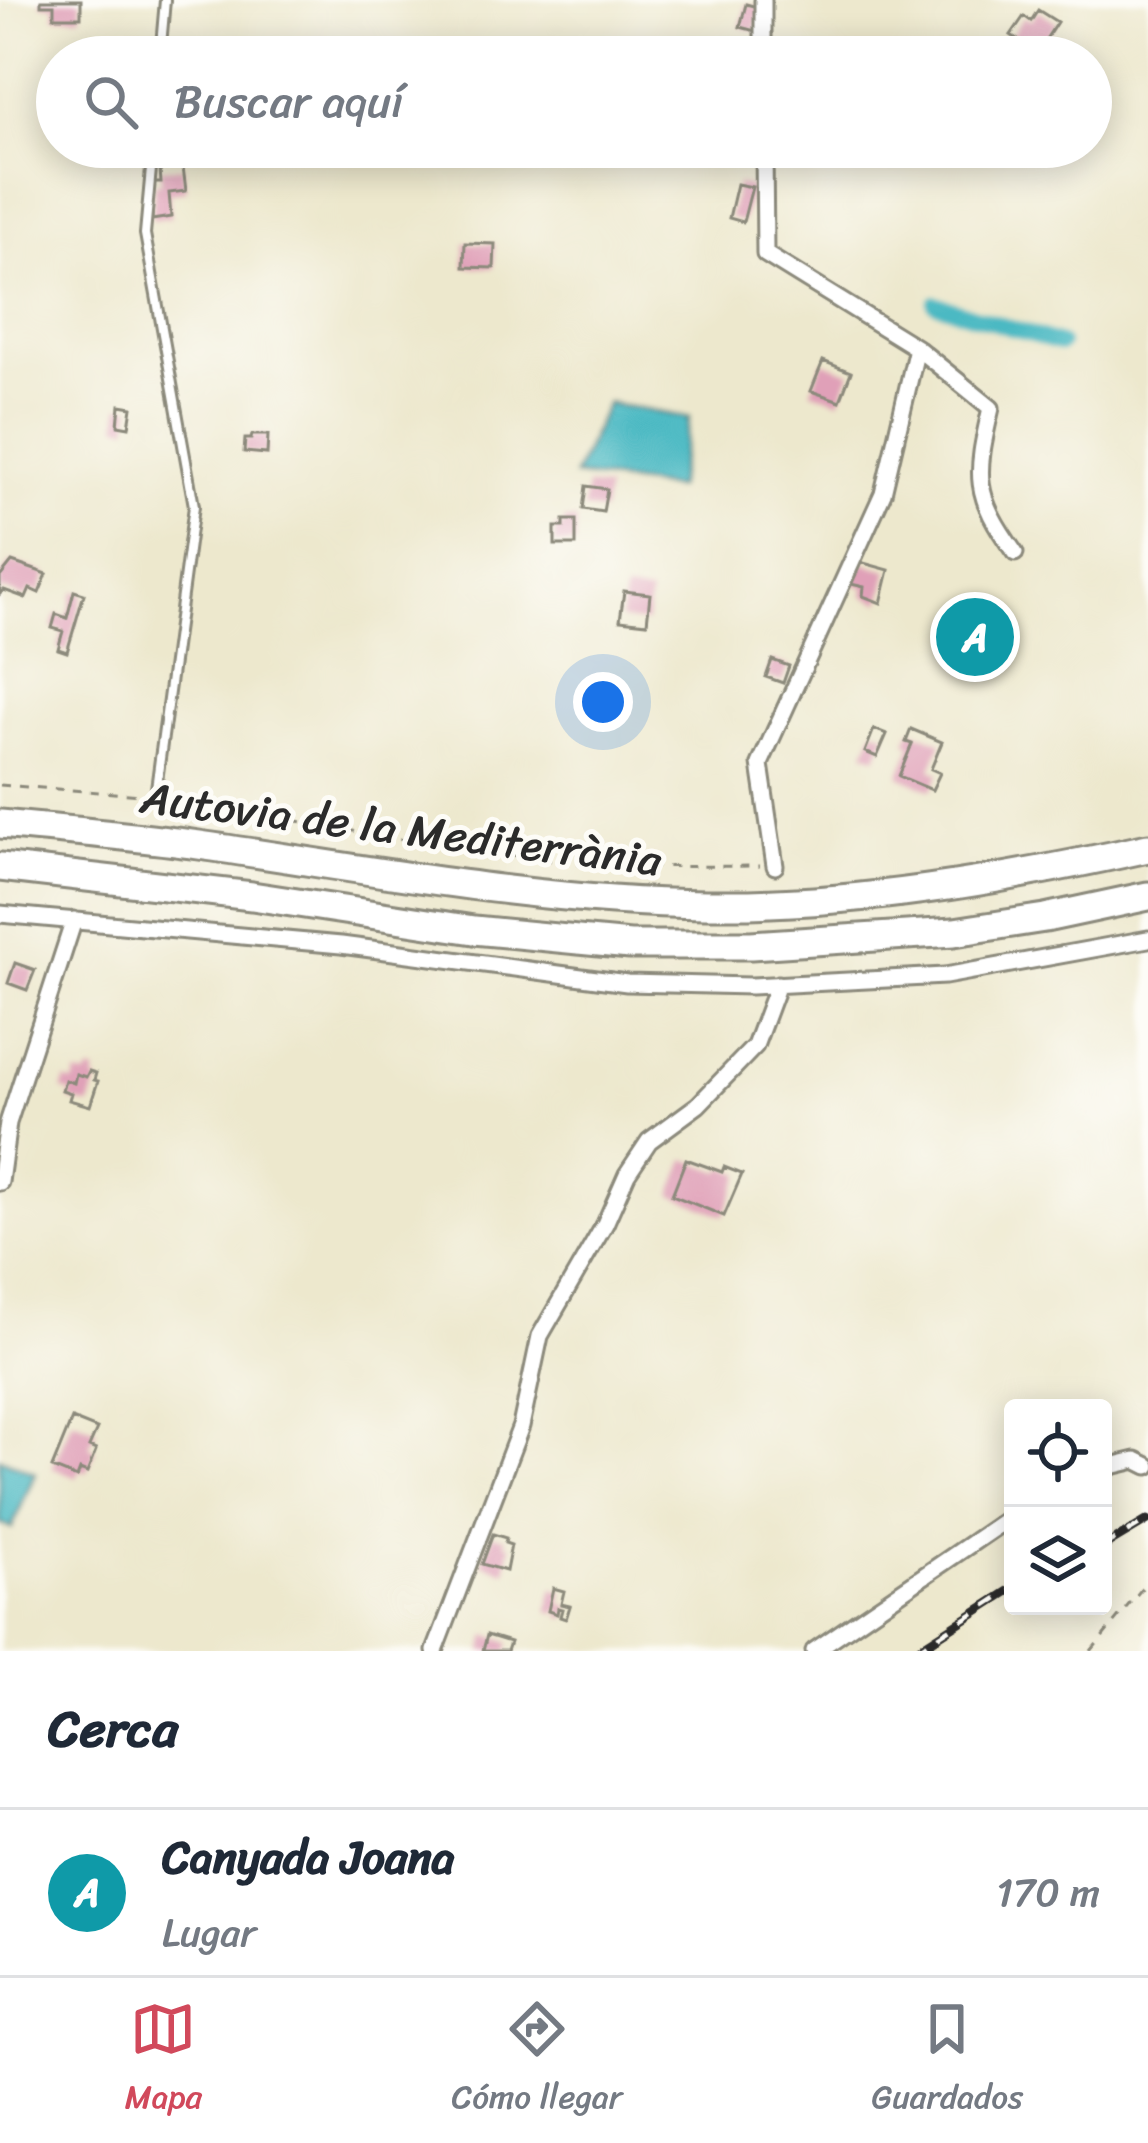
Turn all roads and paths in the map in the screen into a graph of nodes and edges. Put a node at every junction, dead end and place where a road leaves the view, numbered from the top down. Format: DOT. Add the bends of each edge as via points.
graph roads {
  1 [pos="165,0"];
  2 [pos="763,0"];
  3 [pos="162,36"];
  4 [pos="764,36"];
  5 [pos="151,168"];
  6 [pos="764,168"];
  7 [pos="917,348"];
  8 [pos="1015,553"];
  9 [pos="0,785"];
  10 [pos="155,796"];
  11 [pos="0,824"];
  12 [pos="1148,848"];
  13 [pos="775,866"];
  14 [pos="0,867"];
  15 [pos="1145,897"];
  16 [pos="0,914"];
  17 [pos="74,920"];
  18 [pos="1148,939"];
  19 [pos="778,984"];
  20 [pos="0,1182"];
  21 [pos="1112,1466"];
  22 [pos="1148,1466"];
  23 [pos="1004,1522"];
  24 [pos="1148,1580"];
  25 [pos="436,1651"];
  26 [pos="814,1651"];
  27 [pos="1091,1651"];
  1 -- 3 [label="lane"];
  2 -- 4 [label="street"];
  5 -- 10 [label="lane" via="145,234 194,506"];
  6 -- 7 [label="street" via="765,254"];
  7 -- 8 [label="street" via="991,408 977,466 989,516"];
  7 -- 13 [label="street" via="883,493 760,764"];
  9 -- 10 [label="path"];
  10 -- 13 [label="path" via="596,867"];
  11 -- 12 [label="highway, Autovia de la Mediterrània" via="547,896 707,904 811,902 989,881"];
  14 -- 15 [label="highway, Autovia de la Mediterrània" via="629,945 954,932"];
  16 -- 17 [label="street"];
  17 -- 19 [label="street" via="627,983"];
  17 -- 20 [label="street" via="8,1123"];
  18 -- 19 [label="street" via="945,976"];
  19 -- 25 [label="street" via="755,1046 649,1141 540,1336 521,1426"];
  21 -- 22 [label="street"];
  23 -- 26 [label="street"];
  24 -- 27 [label="path"];
}
